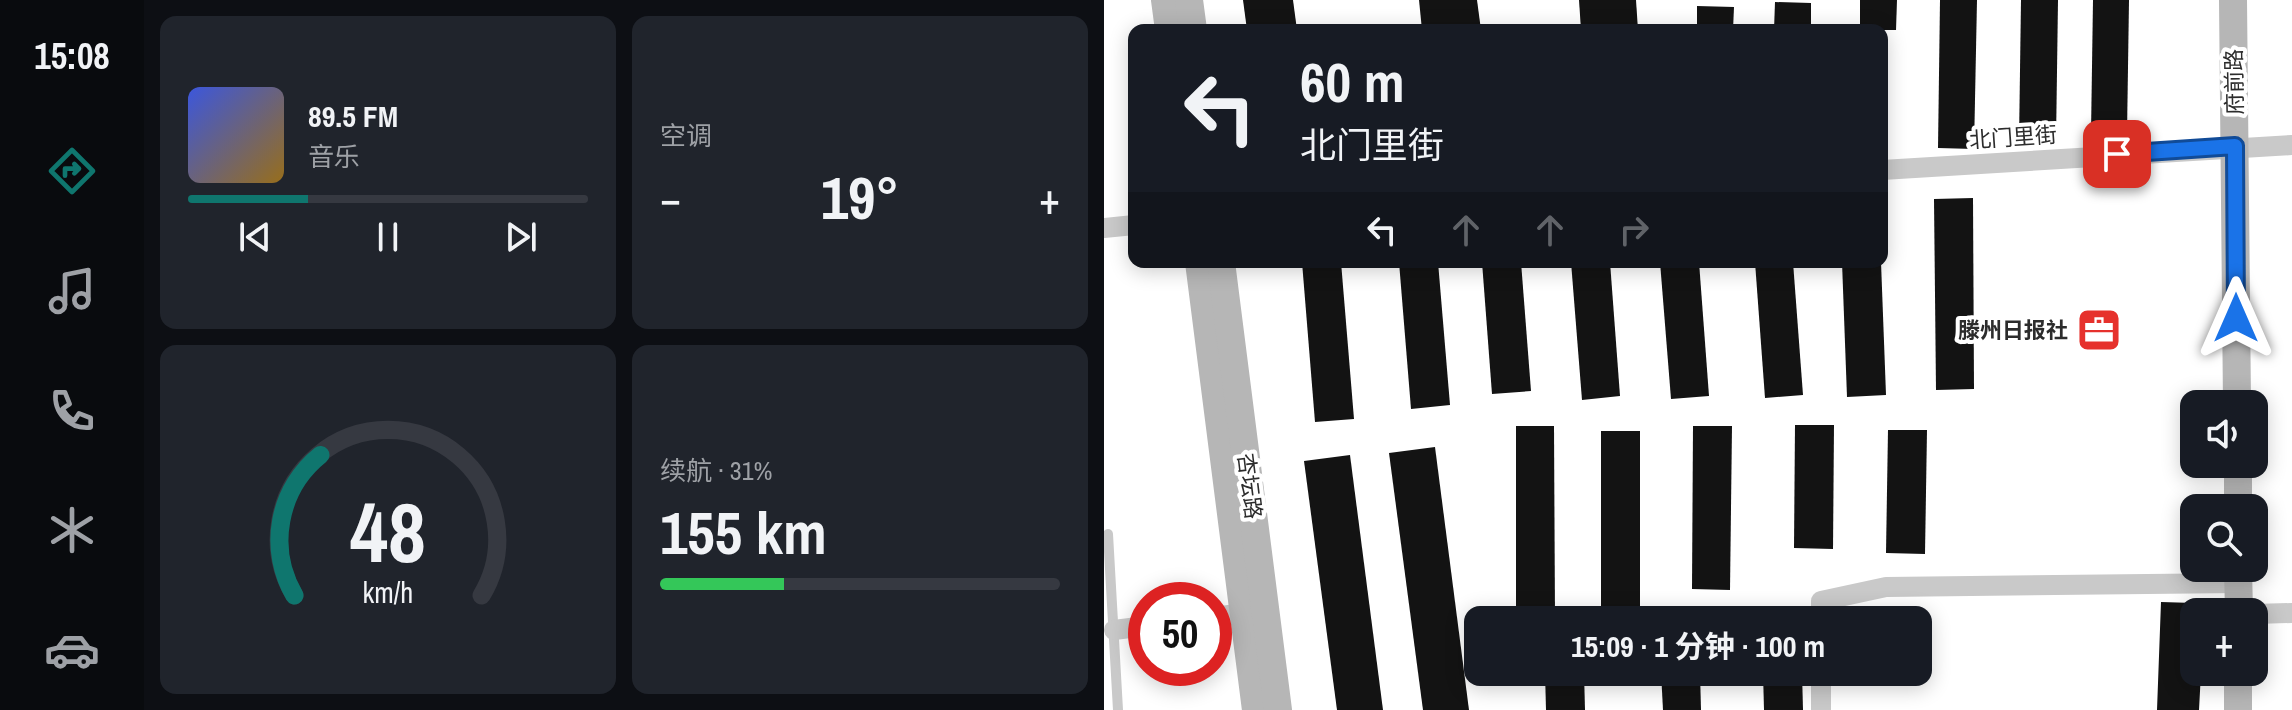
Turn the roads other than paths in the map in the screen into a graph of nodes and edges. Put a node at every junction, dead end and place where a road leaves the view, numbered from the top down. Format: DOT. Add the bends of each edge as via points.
graph roads {
  1 [pos="1165,0"];
  2 [pos="1189,0"];
  3 [pos="2233,0"];
  4 [pos="1168,24"];
  5 [pos="1192,24"];
  6 [pos="2292,145"];
  7 [pos="2235,146"];
  8 [pos="1888,170"];
  9 [pos="1128,226"];
  10 [pos="1104,228"];
  11 [pos="1200,268"];
  12 [pos="1222,268"];
  13 [pos="2237,390"];
  14 [pos="1108,534"];
  15 [pos="2180,577"];
  16 [pos="1821,606"];
  17 [pos="1244,613"];
  18 [pos="2292,613"];
  19 [pos="2268,614"];
  20 [pos="1232,615"];
  21 [pos="1128,628"];
  22 [pos="1114,630"];
  23 [pos="1821,686"];
  24 [pos="2238,686"];
  25 [pos="1118,710"];
  26 [pos="1256,710"];
  27 [pos="1278,710"];
  28 [pos="1821,710"];
  29 [pos="2238,710"];
  1 -- 4 [label="main road"];
  2 -- 5 [label="main road"];
  3 -- 7 [label="main road, 府前路"];
  6 -- 7 [label="street, 北门里街"];
  7 -- 8 [label="street, 北门里街"];
  7 -- 13 [label="main road, 府前路"];
  9 -- 10 [label="street"];
  11 -- 17 [label="main road, 杏坛路"];
  12 -- 27 [label="main road, 杏坛路"];
  14 -- 22 [label="lane"];
  15 -- 16 [label="street" via="1886,587 1821,601"];
  17 -- 20 [label="street"];
  17 -- 26 [label="main road, 杏坛路"];
  18 -- 19 [label="street"];
  21 -- 22 [label="street"];
  22 -- 25 [label="lane"];
  23 -- 28 [label="street"];
  24 -- 29 [label="main road"];
}
